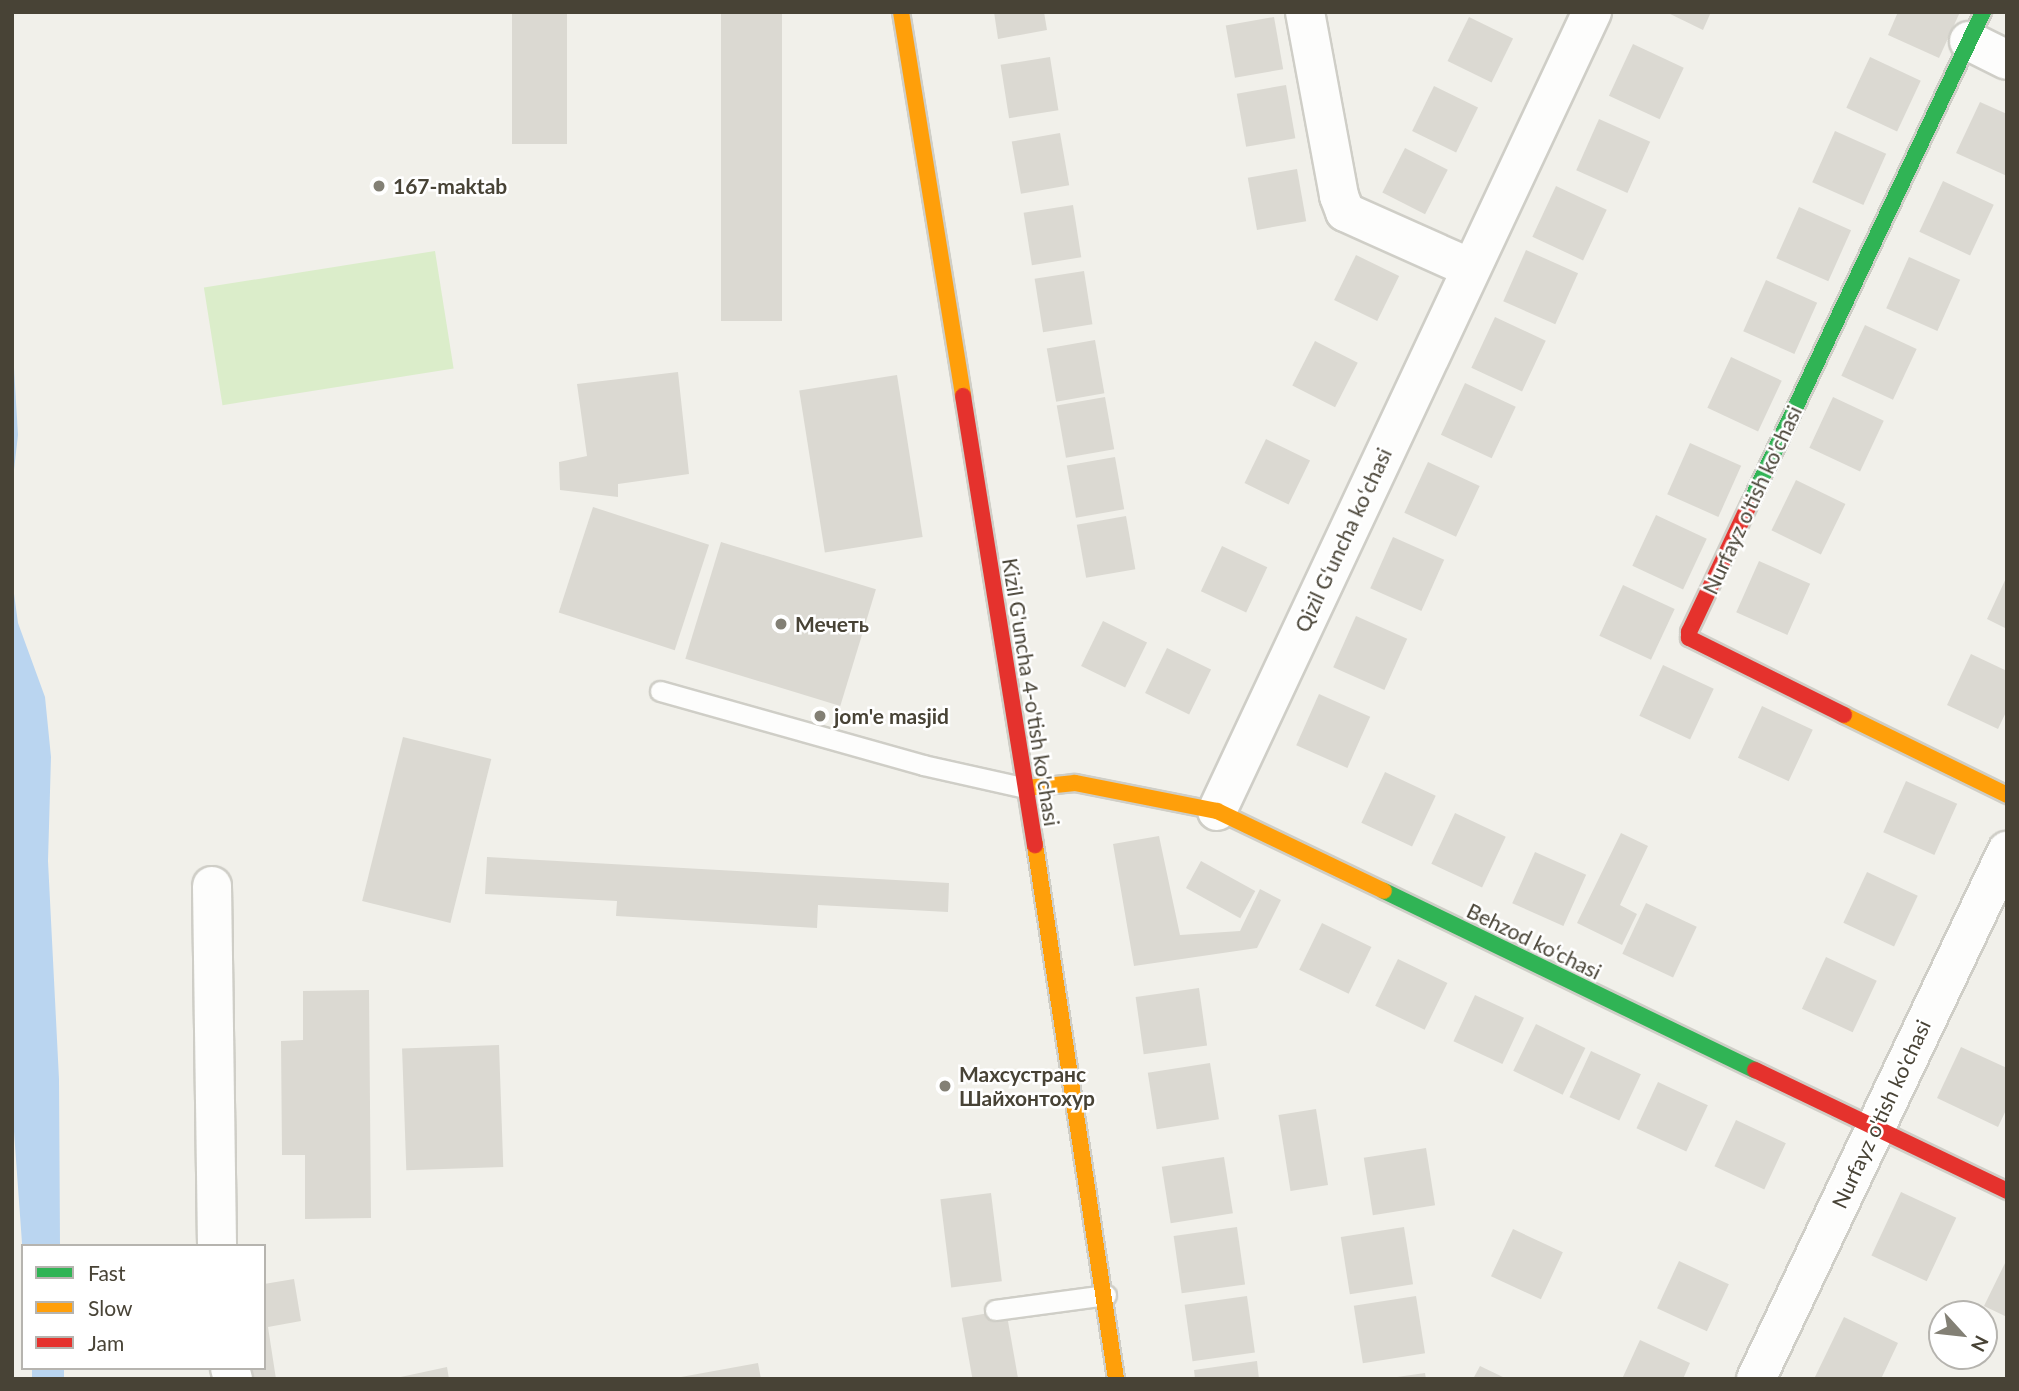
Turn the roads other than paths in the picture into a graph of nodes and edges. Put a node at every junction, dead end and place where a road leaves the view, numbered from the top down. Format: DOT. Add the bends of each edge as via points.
graph roads {
  1 [pos="901,12"];
  2 [pos="1305,12"];
  3 [pos="1592,12"];
  4 [pos="1976,27"];
  5 [pos="2007,61"];
  6 [pos="1470,268"];
  7 [pos="660,691"];
  8 [pos="1026,788"];
  9 [pos="2007,795"];
  10 [pos="1217,811"];
  11 [pos="2007,851"];
  12 [pos="212,886"];
  13 [pos="1874,1128"];
  14 [pos="2007,1191"];
  15 [pos="216,1244"];
  16 [pos="1106,1295"];
  17 [pos="995,1310"];
  18 [pos="1116,1379"];
  19 [pos="1756,1379"];
  1 -- 8 [label="street, Kizil G'uncha 4-o'tish ko'chasi"];
  2 -- 6 [label="street" via="1345,212"];
  3 -- 6 [label="street, Qizil Gʻuncha koʻchasi"];
  4 -- 5 [label="street, Nurfayz o'tish ko'chasi"];
  4 -- 9 [label="street, Nurfayz o'tish ko'chasi" via="1689,638"];
  6 -- 10 [label="street, Qizil Gʻuncha koʻchasi"];
  7 -- 8 [label="lane" via="923,765"];
  8 -- 10 [label="street, Behzod ko‘chasi" via="1075,783"];
  8 -- 16 [label="street, Kizil G'uncha 4-o'tish ko'chasi"];
  10 -- 13 [label="street, Behzod ko‘chasi"];
  11 -- 13 [label="street, Nurfayz o'tish ko'chasi"];
  12 -- 15 [label="street"];
  13 -- 14 [label="street, Behzod ko‘chasi"];
  13 -- 19 [label="street, Nurfayz o'tish ko'chasi"];
  16 -- 17 [label="lane"];
  16 -- 18 [label="street, Kizil G'uncha 4-o'tish ko'chasi"];
}
